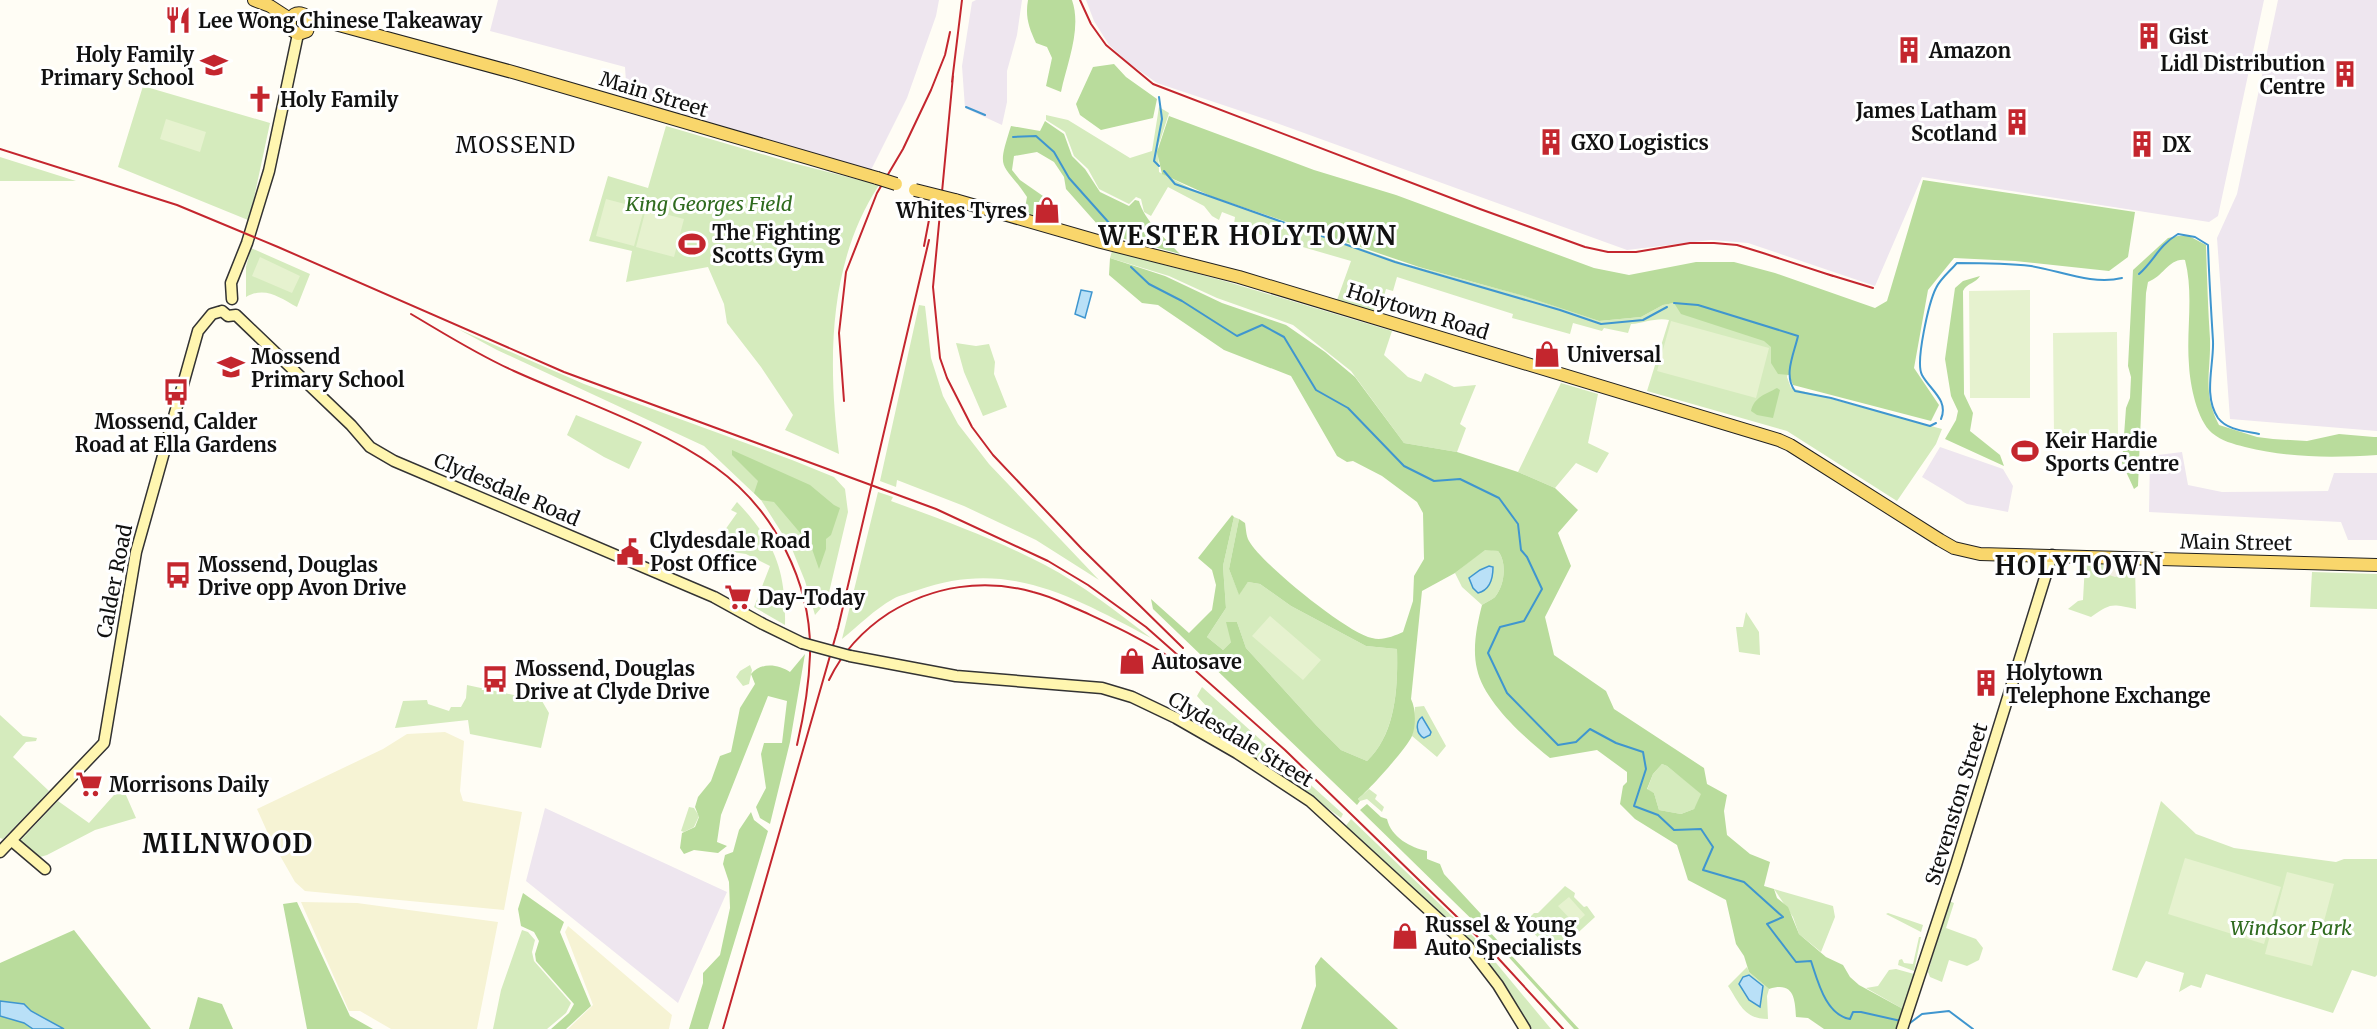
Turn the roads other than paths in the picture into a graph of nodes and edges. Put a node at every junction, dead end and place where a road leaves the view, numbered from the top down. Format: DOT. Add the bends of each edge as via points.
graph roads {
  1 [pos="254,0"];
  2 [pos="290,19"];
  3 [pos="310,22"];
  4 [pos="298,34"];
  5 [pos="987,209"];
  6 [pos="232,299"];
  7 [pos="222,311"];
  8 [pos="236,315"];
  9 [pos="1829,471"];
  10 [pos="2052,555"];
  11 [pos="2377,566"];
  12 [pos="850,656"];
  13 [pos="12,841"];
  14 [pos="0,852"];
  15 [pos="45,869"];
  16 [pos="1525,1029"];
  17 [pos="1902,1029"];
  1 -- 2 [label="main road"];
  2 -- 3 [label="main road" via="301,13"];
  2 -- 4 [label="main road" via="290,28"];
  3 -- 4 [label="main road" via="307,31"];
  3 -- 5 [label="main road, Main Street, bridge" via="324,21 516,73"];
  4 -- 6 [label="main road" via="269,171 248,243 231,283"];
  5 -- 9 [label="main road, Holytown Road" via="1239,277 1755,432 1790,445"];
  6 -- 7 [label="main road" via="224,302"];
  6 -- 8 [label="main road" via="240,306"];
  7 -- 8 [label="main road, Clydesdale Road" via="228,316"];
  7 -- 13 [label="main road, Calder Road" via="212,314 198,331 136,552 104,742"];
  8 -- 12 [label="main road, Clydesdale Road, bridge" via="370,447 386,456 714,597 802,642"];
  9 -- 10 [label="main road, Main Street" via="1954,548 1980,554"];
  10 -- 11 [label="main road, Main Street"];
  10 -- 17 [label="main road, Stevenston Street"];
  12 -- 16 [label="main road, Clydesdale Street" via="971,678 1102,688 1151,705 1207,735 1310,801 1435,915 1477,957"];
  13 -- 14 [label="main road, Calder Road"];
  13 -- 15 [label="main road"];
}
